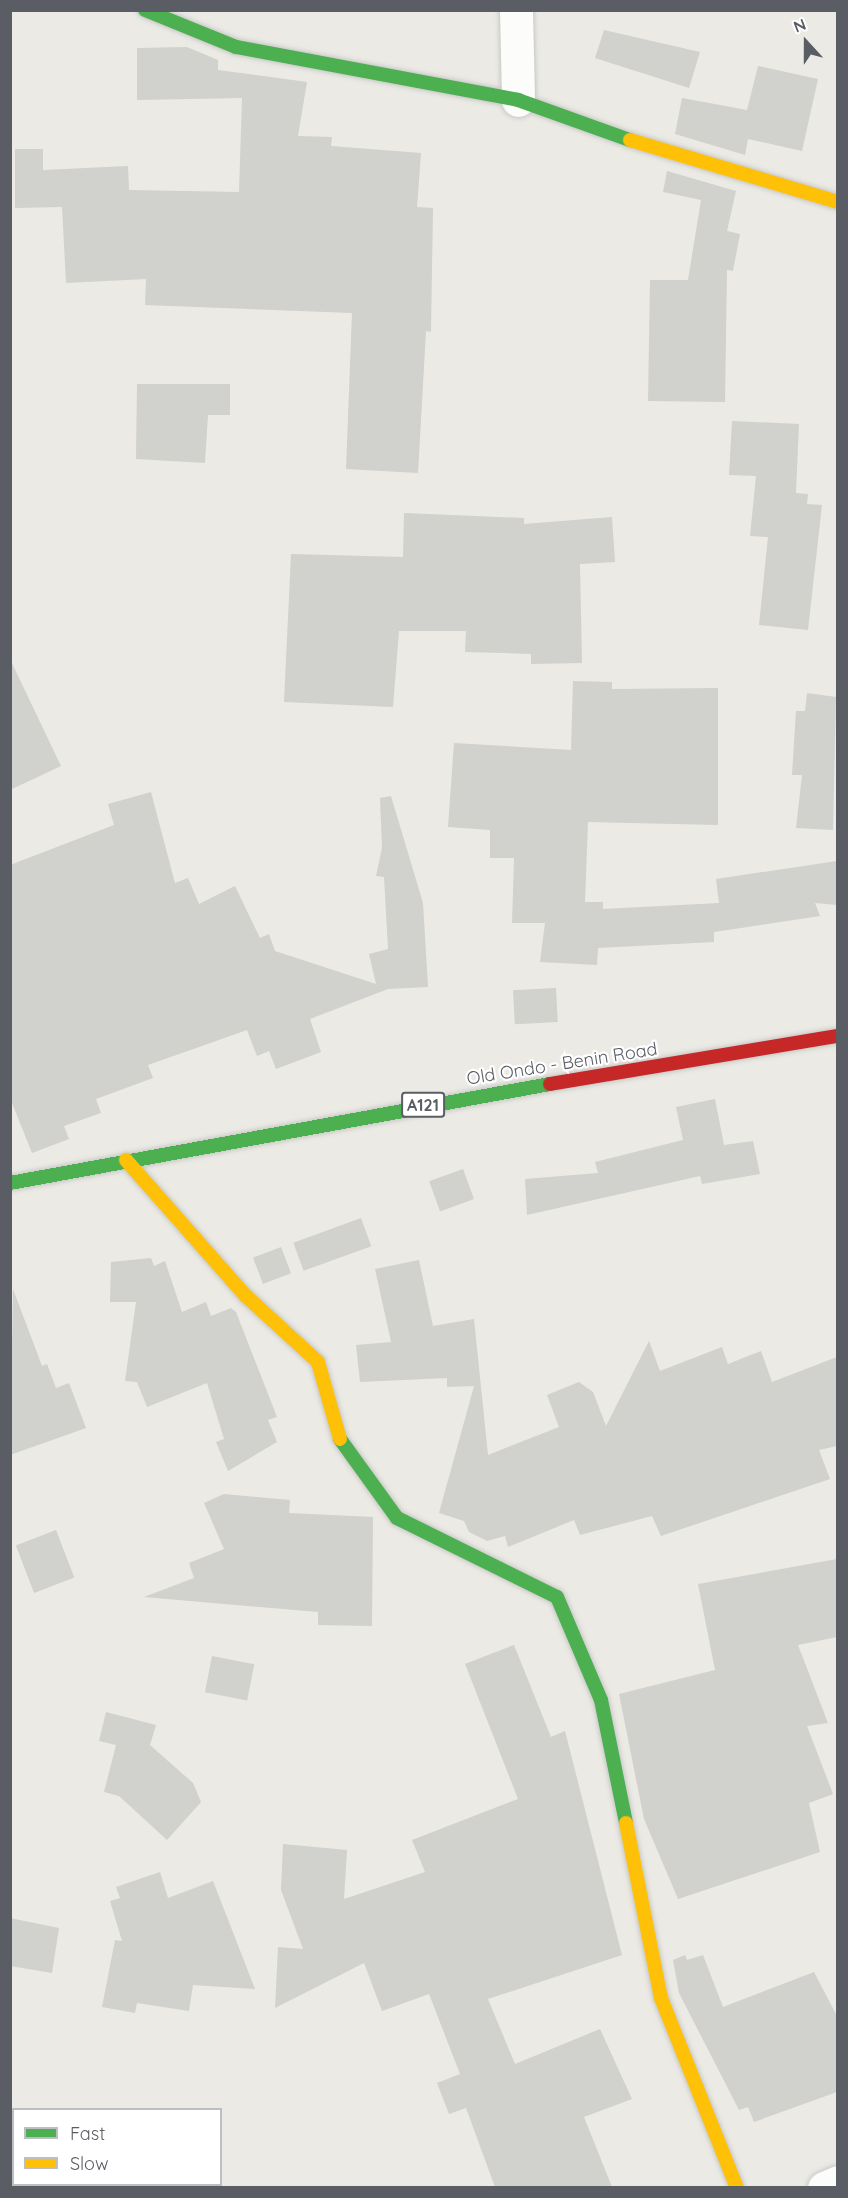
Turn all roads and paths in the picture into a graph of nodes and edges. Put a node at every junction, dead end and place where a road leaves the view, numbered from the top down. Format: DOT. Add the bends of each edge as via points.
graph roads {
  1 [pos="145,10"];
  2 [pos="516,10"];
  3 [pos="518,100"];
  4 [pos="837,202"];
  5 [pos="837,1036"];
  6 [pos="126,1160"];
  7 [pos="10,1184"];
  8 [pos="837,2182"];
  9 [pos="737,2187"];
  10 [pos="824,2187"];
  1 -- 3 [label="street" via="236,46"];
  2 -- 3 [label="street"];
  3 -- 4 [label="street" via="589,129"];
  5 -- 6 [label="street, Old Ondo - Benin Road / A121"];
  6 -- 7 [label="street, Old Ondo - Benin Road / A121"];
  6 -- 9 [label="street" via="246,1296 318,1362 336,1434 397,1518 557,1597 601,1700 660,1998"];
  8 -- 10 [label="street"];
}
